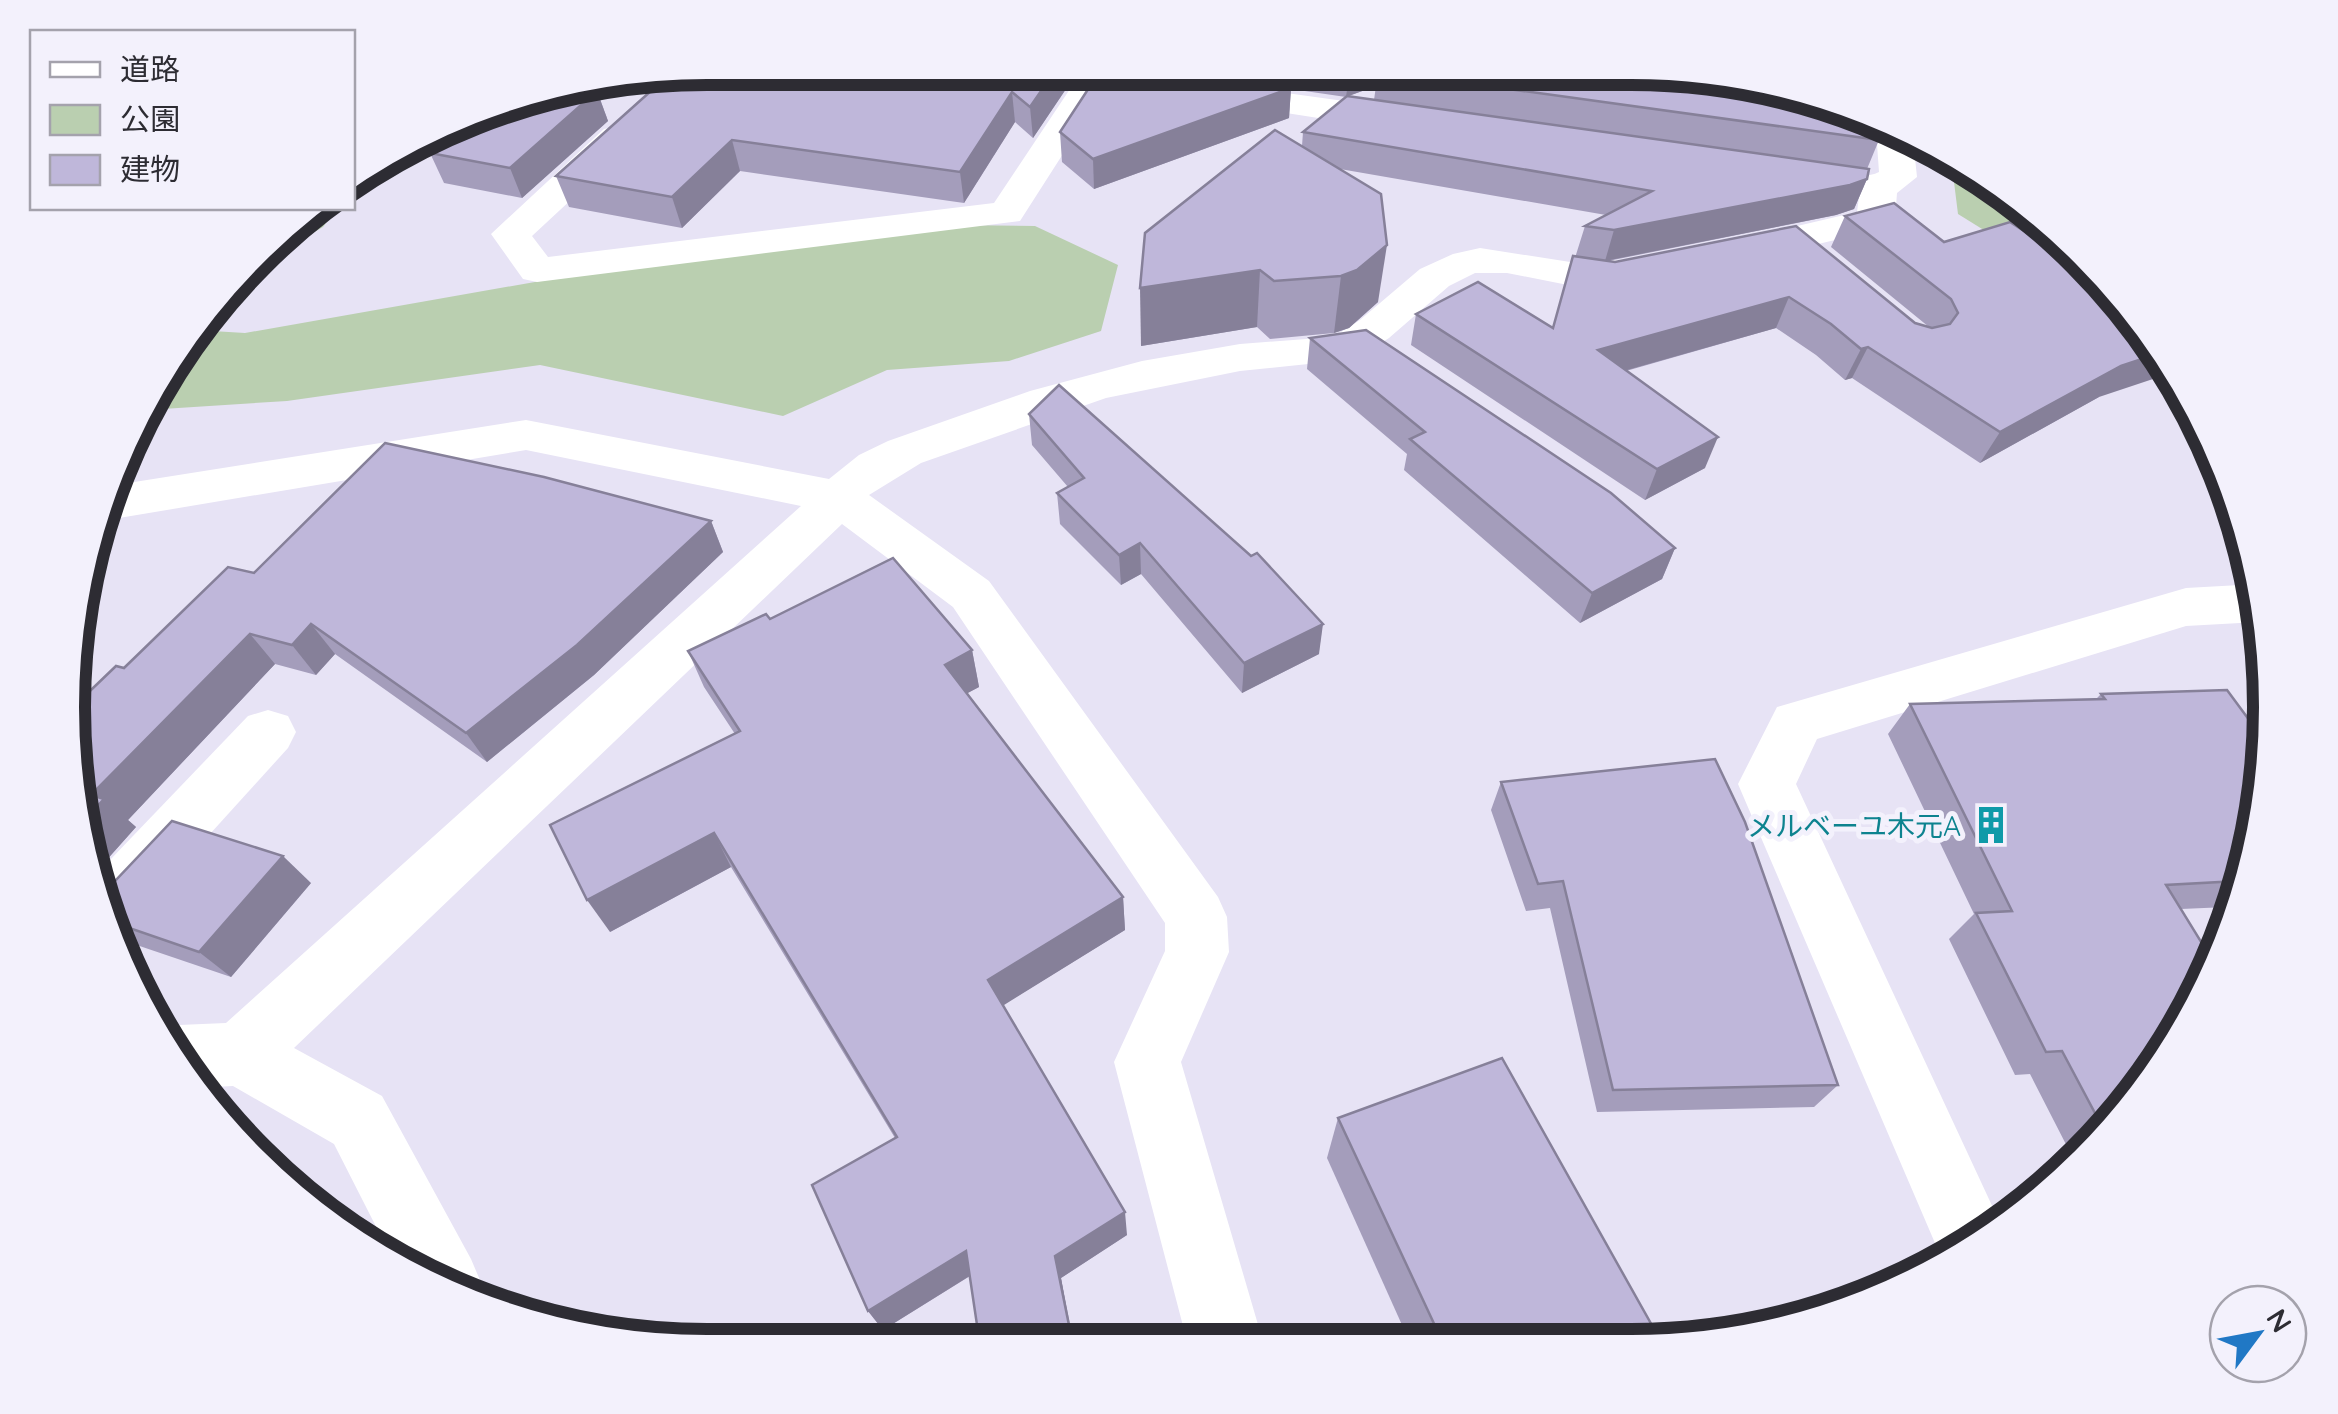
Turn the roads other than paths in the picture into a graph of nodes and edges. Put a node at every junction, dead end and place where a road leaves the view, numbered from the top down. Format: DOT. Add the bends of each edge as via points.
graph roads {
  1 [pos="1103,85"];
  2 [pos="1174,87"];
  3 [pos="648,108"];
  4 [pos="1428,124"];
  5 [pos="1895,144"];
  6 [pos="1819,180"];
  7 [pos="1878,188"];
  8 [pos="1792,240"];
  9 [pos="1833,274"];
  10 [pos="840,498"];
  11 [pos="120,501"];
  12 [pos="2244,605"];
  13 [pos="268,732"];
  14 [pos="115,897"];
  15 [pos="209,1056"];
  16 [pos="1967,1231"];
  17 [pos="436,1267"];
  18 [pos="1222,1329"];
  1 -- 3 [label="street" via="1006,213 537,270 511,234"];
  2 -- 4 [label="street"];
  5 -- 7 [label="street" via="1898,176"];
  6 -- 7 [label="street"];
  7 -- 8 [label="street" via="1876,219"];
  8 -- 9 [label="street"];
  8 -- 10 [label="street" via="1605,277 1488,259 1466,262 1444,271 1383,351 1164,368 1088,386 911,450 854,478"];
  10 -- 11 [label="street" via="526,435"];
  10 -- 15 [label="street"];
  10 -- 18 [label="street" via="971,594 1196,917 1197,952 1147,1062"];
  12 -- 16 [label="street" via="2186,607 1797,723 1767,784"];
  13 -- 14 [label="street"];
  15 -- 17 [label="street" via="358,1120"];
}
